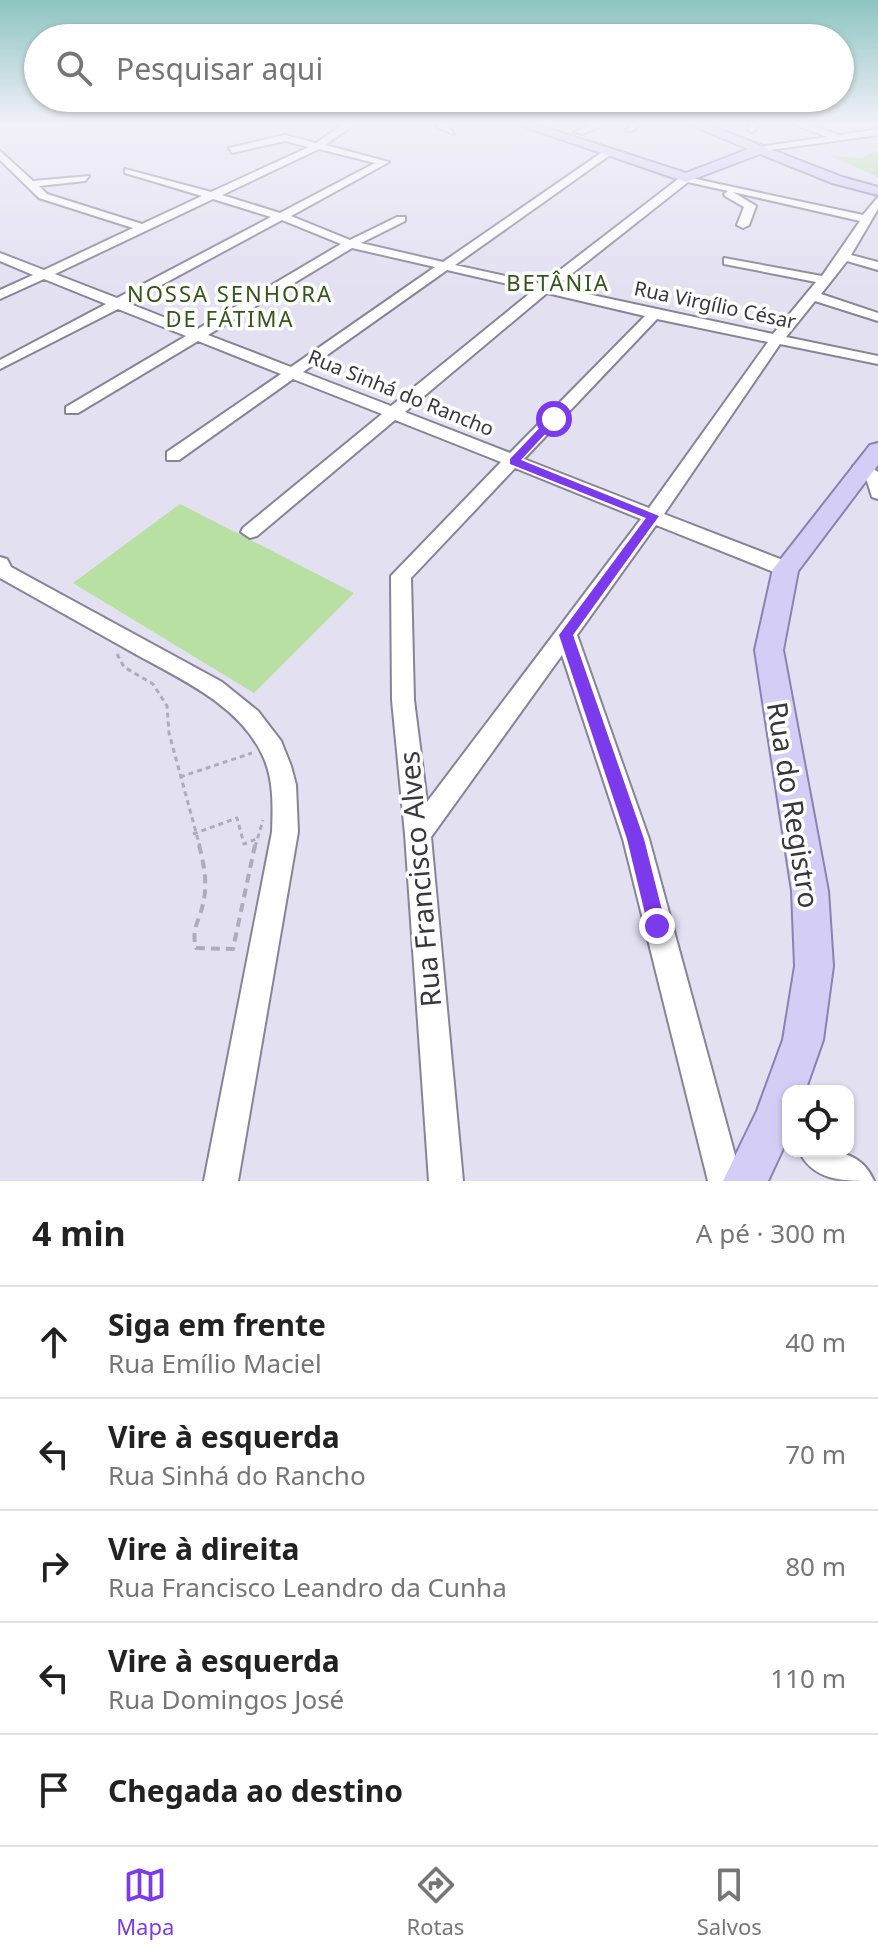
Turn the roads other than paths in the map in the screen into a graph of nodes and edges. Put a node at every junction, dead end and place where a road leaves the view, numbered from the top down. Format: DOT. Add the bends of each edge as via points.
graph roads {
  1 [pos="25,178"];
  2 [pos="84,178"];
  3 [pos="155,178"];
  4 [pos="247,178"];
  5 [pos="354,178"];
  6 [pos="572,178"];
  7 [pos="686,178"];
  8 [pos="840,178"];
  9 [pos="31,184"];
  10 [pos="721,186"];
  11 [pos="878,191"];
  12 [pos="212,194"];
  13 [pos="878,200"];
  14 [pos="283,217"];
  15 [pos="401,219"];
  16 [pos="864,219"];
  17 [pos="743,225"];
  18 [pos="140,227"];
  19 [pos="350,244"];
  20 [pos="0,257"];
  21 [pos="844,257"];
  22 [pos="728,261"];
  23 [pos="878,266"];
  24 [pos="446,268"];
  25 [pos="42,274"];
  26 [pos="823,280"];
  27 [pos="762,281"];
  28 [pos="547,289"];
  29 [pos="812,294"];
  30 [pos="0,295"];
  31 [pos="119,304"];
  32 [pos="654,314"];
  33 [pos="878,317"];
  34 [pos="197,337"];
  35 [pos="777,339"];
  36 [pos="878,360"];
  37 [pos="1,365"];
  38 [pos="289,373"];
  39 [pos="72,410"];
  40 [pos="394,414"];
  41 [pos="173,456"];
  42 [pos="514,461"];
  43 [pos="873,470"];
  44 [pos="653,516"];
  45 [pos="250,532"];
  46 [pos="786,569"];
  47 [pos="1,571"];
  48 [pos="566,635"];
  49 [pos="418,834"];
  50 [pos="781,1126"];
  51 [pos="824,1157"];
  52 [pos="221,1181"];
  53 [pos="446,1181"];
  54 [pos="725,1181"];
  55 [pos="745,1181"];
  56 [pos="857,1181"];
  1 -- 9 [label="street"];
  2 -- 9 [label="street"];
  3 -- 12 [label="street, Rua Virgílio César"];
  4 -- 12 [label="street"];
  5 -- 14 [label="street"];
  6 -- 24 [label="street"];
  7 -- 10 [label="street"];
  7 -- 28 [label="street"];
  8 -- 11 [label="main road"];
  9 -- 18 [label="street" via="43,196"];
  10 -- 16 [label="street"];
  10 -- 17 [label="street" via="750,206"];
  12 -- 14 [label="street, Rua Virgílio César"];
  12 -- 18 [label="street"];
  13 -- 16 [label="street"];
  14 -- 19 [label="street, Rua Virgílio César"];
  14 -- 31 [label="street"];
  15 -- 19 [label="street"];
  16 -- 21 [label="street"];
  18 -- 25 [label="street"];
  19 -- 24 [label="street, Rua Virgílio César"];
  19 -- 34 [label="street"];
  20 -- 25 [label="street, Rua Sinhá do Rancho"];
  21 -- 23 [label="street"];
  21 -- 26 [label="street"];
  22 -- 26 [label="street"];
  24 -- 28 [label="street, Rua Virgílio César"];
  24 -- 38 [label="street"];
  25 -- 30 [label="street"];
  25 -- 31 [label="street, Rua Sinhá do Rancho"];
  26 -- 29 [label="street"];
  27 -- 29 [label="street"];
  28 -- 32 [label="street, Rua Virgílio César"];
  28 -- 40 [label="street"];
  29 -- 33 [label="street"];
  29 -- 35 [label="street"];
  31 -- 34 [label="street, Rua Sinhá do Rancho"];
  31 -- 37 [label="street"];
  32 -- 35 [label="street, Rua Virgílio César"];
  32 -- 42 [label="street"];
  34 -- 38 [label="street, Rua Sinhá do Rancho"];
  34 -- 39 [label="street"];
  35 -- 36 [label="street, Rua Virgílio César"];
  35 -- 44 [label="street"];
  38 -- 40 [label="street, Rua Sinhá do Rancho"];
  38 -- 41 [label="street"];
  40 -- 42 [label="street, Rua Sinhá do Rancho"];
  40 -- 45 [label="street"];
  42 -- 44 [label="street, Rua Sinhá do Rancho"];
  42 -- 49 [label="street, Rua Francisco Alves" via="401,576 403,700"];
  43 -- 46 [label="main road, Rua do Registro"];
  44 -- 46 [label="street, Rua Sinhá do Rancho"];
  44 -- 48 [label="street"];
  46 -- 50 [label="main road, Rua do Registro" via="769,650 810,891 814,966 803,1040"];
  47 -- 52 [label="street" via="214,688 241,708 279,762 287,794 285,832"];
  48 -- 49 [label="street"];
  48 -- 54 [label="street" via="636,839"];
  49 -- 53 [label="street, Rua Francisco Alves"];
  50 -- 55 [label="main road, Rua do Registro"];
  51 -- 56 [label="street"];
}
